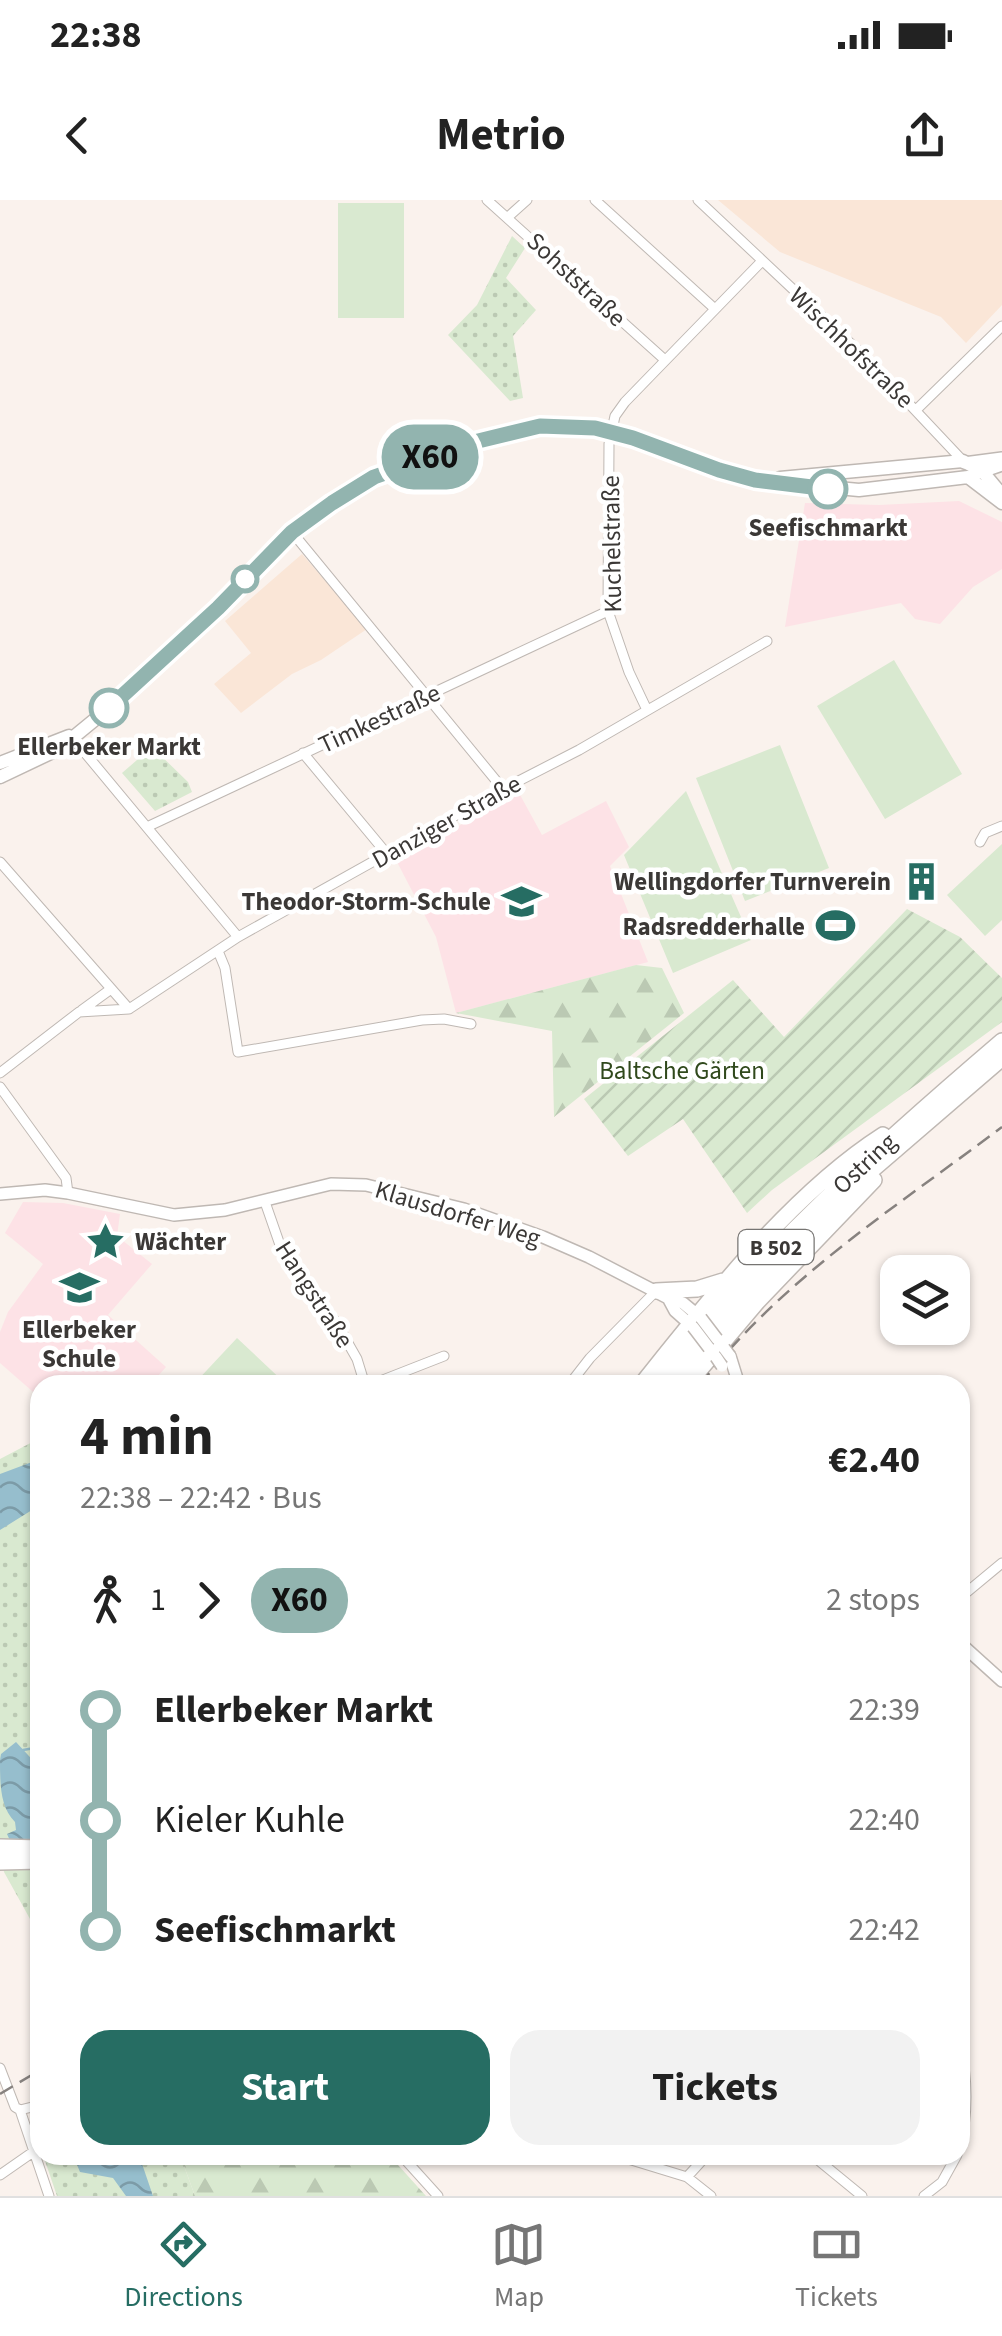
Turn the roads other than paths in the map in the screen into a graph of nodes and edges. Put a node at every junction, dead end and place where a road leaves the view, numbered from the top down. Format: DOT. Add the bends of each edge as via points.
graph roads {
  1 [pos="487,200"];
  2 [pos="527,200"];
  3 [pos="595,200"];
  4 [pos="698,200"];
  5 [pos="508,217"];
  6 [pos="762,260"];
  7 [pos="714,309"];
  8 [pos="1002,326"];
  9 [pos="665,360"];
  10 [pos="916,410"];
  11 [pos="611,431"];
  12 [pos="963,461"];
  13 [pos="1002,462"];
  14 [pos="983,472"];
  15 [pos="968,477"];
  16 [pos="755,480"];
  17 [pos="1002,499"];
  18 [pos="292,532"];
  19 [pos="608,611"];
  20 [pos="767,640"];
  21 [pos="428,696"];
  22 [pos="647,710"];
  23 [pos="71,736"];
  24 [pos="303,753"];
  25 [pos="0,763"];
  26 [pos="0,777"];
  27 [pos="503,788"];
  28 [pos="149,826"];
  29 [pos="1002,826"];
  30 [pos="980,842"];
  31 [pos="387,854"];
  32 [pos="0,862"];
  33 [pos="238,937"];
  34 [pos="218,950"];
  35 [pos="111,989"];
  36 [pos="129,1009"];
  37 [pos="80,1012"];
  38 [pos="472,1024"];
  39 [pos="1002,1040"];
  40 [pos="1002,1058"];
  41 [pos="0,1073"];
  42 [pos="0,1087"];
  43 [pos="912,1126"];
  44 [pos="68,1193"];
  45 [pos="0,1194"];
  46 [pos="265,1202"];
  47 [pos="732,1277"];
  48 [pos="662,1294"];
  49 [pos="695,1321"];
  50 [pos="719,1351"];
  51 [pos="444,1356"];
  52 [pos="363,1375"];
  53 [pos="394,1375"];
  54 [pos="577,1375"];
  55 [pos="649,1375"];
  56 [pos="664,1375"];
  57 [pos="678,1375"];
  58 [pos="696,1375"];
  59 [pos="733,1375"];
  60 [pos="1002,1564"];
  61 [pos="970,1590"];
  62 [pos="970,1651"];
  63 [pos="1002,1680"];
  64 [pos="0,1847"];
  65 [pos="30,1848"];
  66 [pos="30,1861"];
  67 [pos="0,1862"];
  68 [pos="0,2068"];
  69 [pos="30,2108"];
  70 [pos="20,2110"];
  71 [pos="30,2142"];
  72 [pos="30,2154"];
  73 [pos="38,2165"];
  74 [pos="410,2165"];
  75 [pos="648,2165"];
  76 [pos="698,2165"];
  77 [pos="824,2165"];
  78 [pos="951,2165"];
  79 [pos="0,2175"];
  80 [pos="687,2177"];
  81 [pos="50,2196"];
  82 [pos="438,2196"];
  83 [pos="711,2196"];
  84 [pos="862,2196"];
  85 [pos="924,2196"];
  1 -- 5 [label="street, Sohststraße"];
  2 -- 5 [label="street"];
  3 -- 7 [label="street"];
  4 -- 6 [label="street, Wischhofstraße"];
  5 -- 9 [label="street, Sohststraße"];
  6 -- 7 [label="street"];
  6 -- 10 [label="street, Wischhofstraße"];
  7 -- 9 [label="street"];
  8 -- 10 [label="street"];
  9 -- 11 [label="street" via="625,402"];
  10 -- 12 [label="street, Wischhofstraße"];
  11 -- 16 [label="main road"];
  11 -- 18 [label="main road" via="540,426 450,450 374,477"];
  11 -- 19 [label="street, Kuchelstraße"];
  12 -- 13 [label="street"];
  12 -- 14 [label="main road, Wischhofstraße"];
  12 -- 15 [label="street"];
  12 -- 16 [label="main road"];
  13 -- 14 [label="street"];
  14 -- 15 [label="street"];
  14 -- 17 [label="main road, Wischhofstraße"];
  15 -- 16 [label="main road" via="859,490"];
  15 -- 17 [label="main road"];
  18 -- 21 [label="street"];
  18 -- 23 [label="main road" via="218,608"];
  19 -- 21 [label="street, Timkestraße"];
  19 -- 22 [label="street, Kuchelstraße"];
  20 -- 22 [label="street, Danziger Straße"];
  21 -- 24 [label="street, Timkestraße"];
  21 -- 27 [label="street"];
  22 -- 27 [label="street, Danziger Straße"];
  23 -- 25 [label="main road"];
  23 -- 26 [label="main road"];
  23 -- 28 [label="street"];
  24 -- 28 [label="street, Timkestraße"];
  24 -- 31 [label="street"];
  27 -- 31 [label="street, Danziger Straße"];
  28 -- 33 [label="street"];
  29 -- 30 [label="street"];
  31 -- 33 [label="street, Danziger Straße"];
  32 -- 35 [label="street"];
  33 -- 34 [label="street, Danziger Straße"];
  34 -- 36 [label="street, Danziger Straße"];
  34 -- 38 [label="street" via="238,1052 422,1020"];
  35 -- 36 [label="street"];
  35 -- 37 [label="street"];
  36 -- 37 [label="street"];
  37 -- 41 [label="street"];
  39 -- 43 [label="highway, Ostring / B 502"];
  40 -- 43 [label="highway, Ostring / B 502"];
  42 -- 44 [label="street" via="66,1178"];
  43 -- 47 [label="highway" via="881,1136 834,1172"];
  43 -- 50 [label="highway" via="896,1157"];
  43 -- 56 [label="highway, Ostring / B 502" via="811,1211"];
  43 -- 57 [label="highway, Ostring / B 502" via="781,1258"];
  44 -- 45 [label="street, Klausdorfer Weg"];
  44 -- 46 [label="street, Klausdorfer Weg" via="174,1215"];
  46 -- 48 [label="street, Klausdorfer Weg" via="331,1184 400,1192 543,1237"];
  46 -- 52 [label="street, Hangstraße" via="280,1245 336,1322"];
  47 -- 48 [label="highway"];
  47 -- 49 [label="highway"];
  48 -- 49 [label="street, Klausdorfer Weg" via="682,1302"];
  48 -- 54 [label="street"];
  49 -- 50 [label="street, Klausdorfer Weg, bridge"];
  49 -- 55 [label="highway"];
  50 -- 58 [label="highway"];
  50 -- 59 [label="street, Klausdorfer Weg"];
  51 -- 53 [label="street"];
  60 -- 61 [label="street"];
  62 -- 63 [label="street"];
  64 -- 65 [label="highway"];
  66 -- 67 [label="highway"];
  68 -- 70 [label="street"];
  69 -- 70 [label="street"];
  70 -- 71 [label="street"];
  72 -- 79 [label="street"];
  73 -- 81 [label="street"];
  74 -- 82 [label="street"];
  75 -- 80 [label="street"];
  76 -- 80 [label="street"];
  77 -- 84 [label="street"];
  78 -- 85 [label="street"];
  80 -- 83 [label="street"];
}
